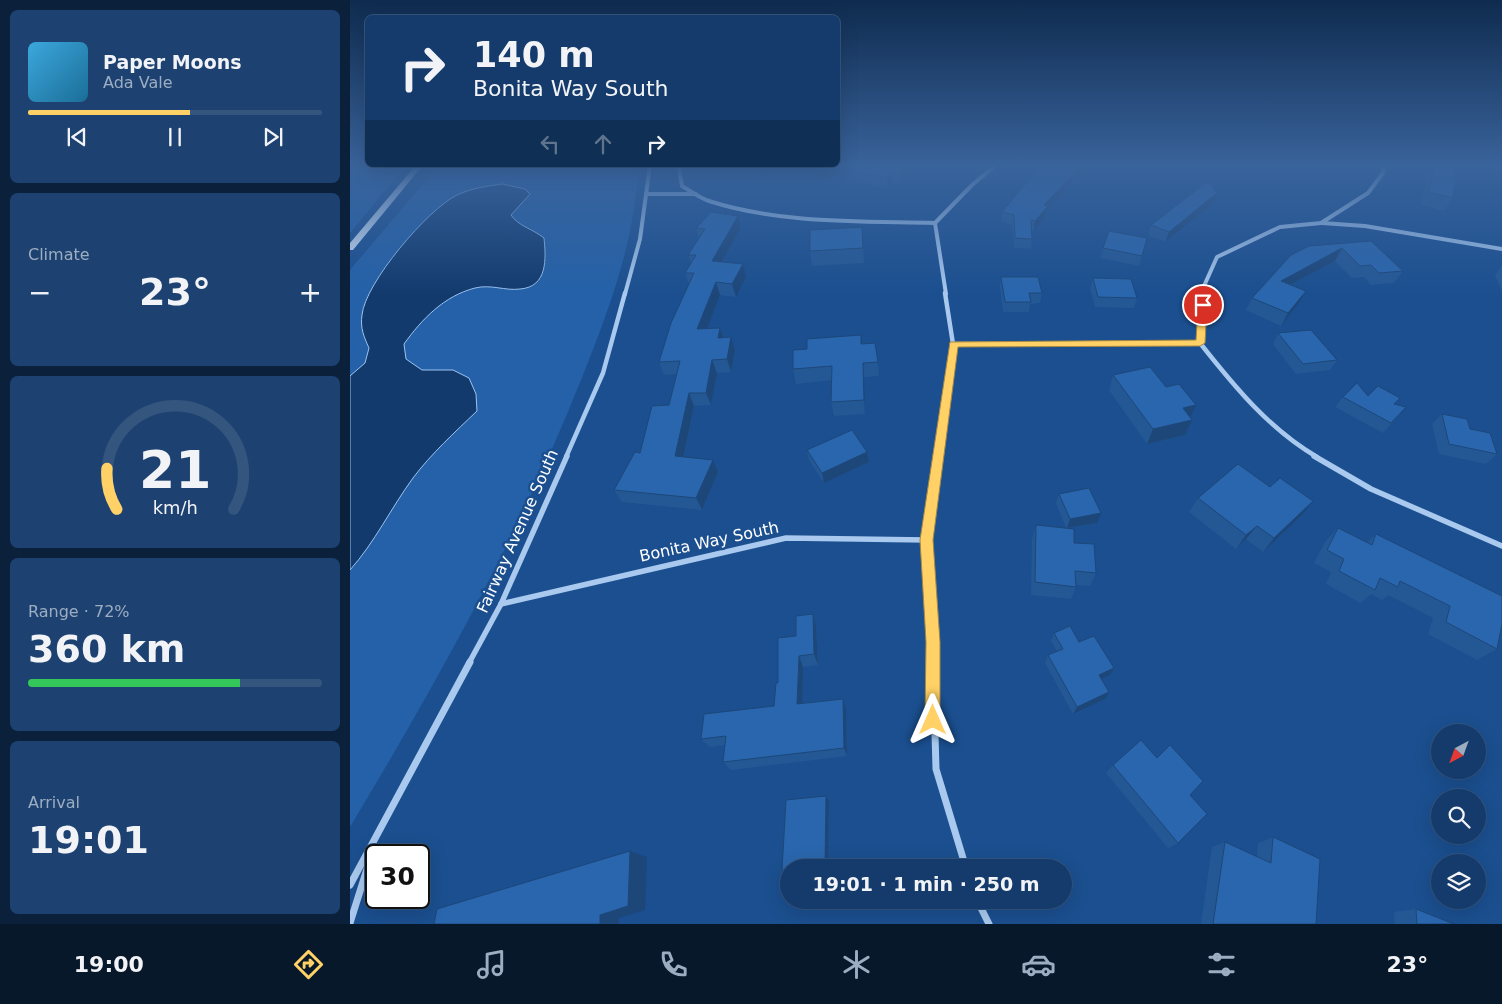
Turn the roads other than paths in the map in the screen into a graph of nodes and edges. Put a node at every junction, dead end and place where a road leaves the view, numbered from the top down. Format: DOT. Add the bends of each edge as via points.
graph roads {
  1 [pos="384,208"];
  2 [pos="644,208"];
  3 [pos="745,208"];
  4 [pos="949,208"];
  5 [pos="1344,208"];
  6 [pos="935,223"];
  7 [pos="1321,223"];
  8 [pos="350,248"];
  9 [pos="1502,249"];
  10 [pos="1200,343"];
  11 [pos="953,344"];
  12 [pos="926,540"];
  13 [pos="1502,546"];
  14 [pos="500,604"];
  15 [pos="376,840"];
  16 [pos="963,859"];
  17 [pos="350,885"];
  18 [pos="982,909"];
  19 [pos="350,923"];
  20 [pos="989,924"];
  1 -- 8 [label="street"];
  2 -- 14 [label="street, Fairway Avenue South" via="640,239 603,373"];
  3 -- 6 [label="street" via="841,220"];
  4 -- 6 [label="street"];
  5 -- 7 [label="street"];
  6 -- 11 [label="street"];
  7 -- 9 [label="street" via="1382,228"];
  7 -- 10 [label="street" via="1280,227 1217,257 1204,286"];
  10 -- 11 [label="street"];
  10 -- 13 [label="street" via="1242,396 1300,447 1370,489"];
  11 -- 12 [label="street"];
  12 -- 14 [label="street, Bonita Way South" via="786,538"];
  12 -- 16 [label="street" via="933,642 936,769"];
  14 -- 15 [label="street, Fairway Avenue South"];
  15 -- 17 [label="street, Fairway Avenue South"];
  15 -- 19 [label="street"];
  18 -- 20 [label="street"];
}
